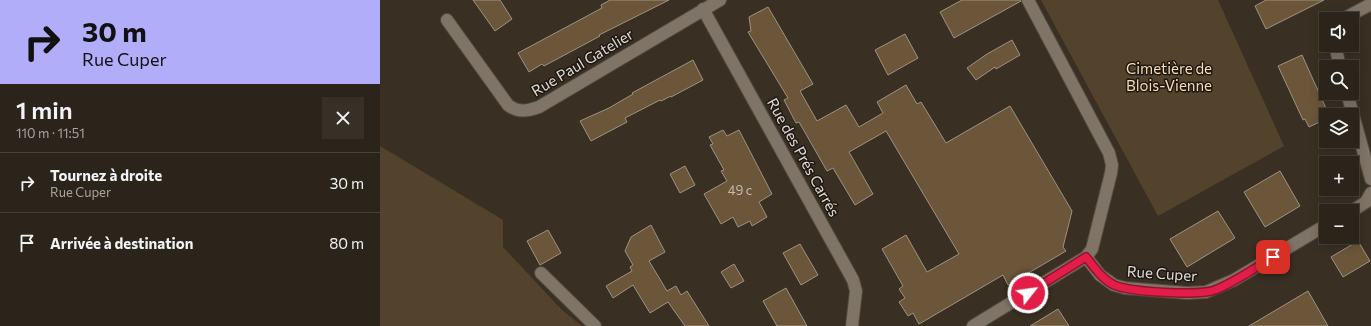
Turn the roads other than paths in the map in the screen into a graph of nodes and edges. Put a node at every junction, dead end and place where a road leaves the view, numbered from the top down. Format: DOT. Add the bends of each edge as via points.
graph roads {
  1 [pos="720,0"];
  2 [pos="1028,0"];
  3 [pos="1371,4"];
  4 [pos="703,9"];
  5 [pos="1356,12"];
  6 [pos="447,20"];
  7 [pos="1349,100"];
  8 [pos="1371,179"];
  9 [pos="1371,193"];
  10 [pos="1359,206"];
  11 [pos="1319,229"];
  12 [pos="1086,257"];
  13 [pos="541,273"];
  14 [pos="594,326"];
  15 [pos="852,326"];
  16 [pos="973,326"];
  1 -- 4 [label="street, Rue Paul Gatelier"];
  2 -- 12 [label="street" via="1112,159 1111,173 1094,241"];
  3 -- 5 [label="street"];
  4 -- 6 [label="street, Rue Paul Gatelier" via="539,107 522,111 512,108 504,100"];
  4 -- 15 [label="street, Rue des Prés Carrés" via="853,280 856,295"];
  7 -- 8 [label="street"];
  9 -- 10 [label="street" via="1366,202"];
  11 -- 12 [label="street, Rue Cuper" via="1234,280 1206,292 1187,293 1119,287 1100,275"];
  12 -- 16 [label="street"];
  13 -- 14 [label="street"];
}
